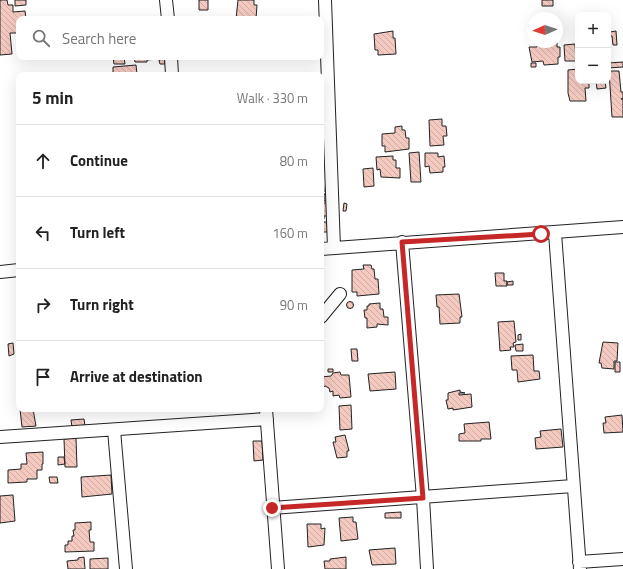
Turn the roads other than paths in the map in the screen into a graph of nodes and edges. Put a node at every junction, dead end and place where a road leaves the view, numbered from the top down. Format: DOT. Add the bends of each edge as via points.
graph roads {
  1 [pos="166,0"];
  2 [pos="325,0"];
  3 [pos="168,16"];
  4 [pos="171,60"];
  5 [pos="172,72"];
  6 [pos="623,227"];
  7 [pos="555,233"];
  8 [pos="402,242"];
  9 [pos="334,248"];
  10 [pos="324,249"];
  11 [pos="16,270"];
  12 [pos="0,272"];
  13 [pos="340,294"];
  14 [pos="324,313"];
  15 [pos="266,414"];
  16 [pos="114,430"];
  17 [pos="0,437"];
  18 [pos="572,486"];
  19 [pos="423,498"];
  20 [pos="272,508"];
  21 [pos="623,559"];
  22 [pos="580,566"];
  23 [pos="126,569"];
  24 [pos="278,569"];
  25 [pos="426,569"];
  1 -- 3 [label="street"];
  2 -- 9 [label="street"];
  4 -- 5 [label="street"];
  6 -- 7 [label="street"];
  7 -- 8 [label="street"];
  7 -- 18 [label="street"];
  8 -- 9 [label="street"];
  8 -- 19 [label="street"];
  9 -- 10 [label="street"];
  11 -- 12 [label="street"];
  13 -- 14 [label="street"];
  15 -- 16 [label="street"];
  15 -- 20 [label="street"];
  16 -- 17 [label="street"];
  16 -- 23 [label="street"];
  18 -- 19 [label="street"];
  18 -- 22 [label="street"];
  19 -- 20 [label="street"];
  19 -- 25 [label="street"];
  20 -- 24 [label="street"];
  21 -- 22 [label="street"];
}
